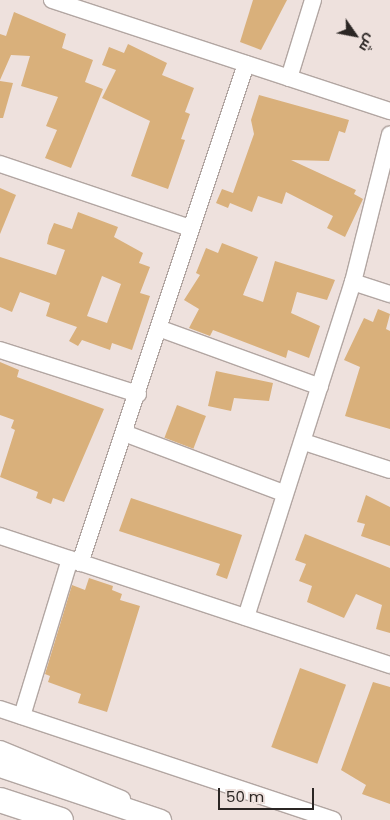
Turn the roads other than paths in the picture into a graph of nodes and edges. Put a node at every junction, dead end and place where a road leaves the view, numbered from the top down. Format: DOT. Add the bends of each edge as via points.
graph roads {
  1 [pos="52,0"];
  2 [pos="314,0"];
  3 [pos="246,64"];
  4 [pos="289,78"];
  5 [pos="390,111"];
  6 [pos="390,135"];
  7 [pos="0,164"];
  8 [pos="190,228"];
  9 [pos="353,282"];
  10 [pos="390,294"];
  11 [pos="161,329"];
  12 [pos="0,350"];
  13 [pos="320,387"];
  14 [pos="138,394"];
  15 [pos="124,433"];
  16 [pos="304,442"];
  17 [pos="390,470"];
  18 [pos="284,493"];
  19 [pos="0,536"];
  20 [pos="75,561"];
  21 [pos="246,617"];
  22 [pos="390,664"];
  23 [pos="0,709"];
  24 [pos="22,716"];
  25 [pos="0,749"];
  26 [pos="0,766"];
  27 [pos="0,800"];
  28 [pos="156,819"];
  29 [pos="61,820"];
  30 [pos="333,820"];
  1 -- 3 [label="street"];
  2 -- 4 [label="street"];
  3 -- 4 [label="street"];
  3 -- 8 [label="street"];
  4 -- 5 [label="street"];
  6 -- 9 [label="street"];
  7 -- 8 [label="street"];
  8 -- 11 [label="street"];
  9 -- 10 [label="street"];
  9 -- 13 [label="street"];
  11 -- 13 [label="street"];
  11 -- 14 [label="street"];
  12 -- 14 [label="street"];
  13 -- 16 [label="street"];
  14 -- 15 [label="street"];
  15 -- 18 [label="street"];
  15 -- 20 [label="street"];
  16 -- 17 [label="street"];
  16 -- 18 [label="street"];
  18 -- 21 [label="street"];
  19 -- 20 [label="street"];
  20 -- 21 [label="street"];
  20 -- 24 [label="street"];
  21 -- 22 [label="street"];
  23 -- 24 [label="street"];
  24 -- 30 [label="street"];
  25 -- 28 [label="street" via="118,796"];
  26 -- 28 [label="main road"];
  27 -- 29 [label="highway"];
}
